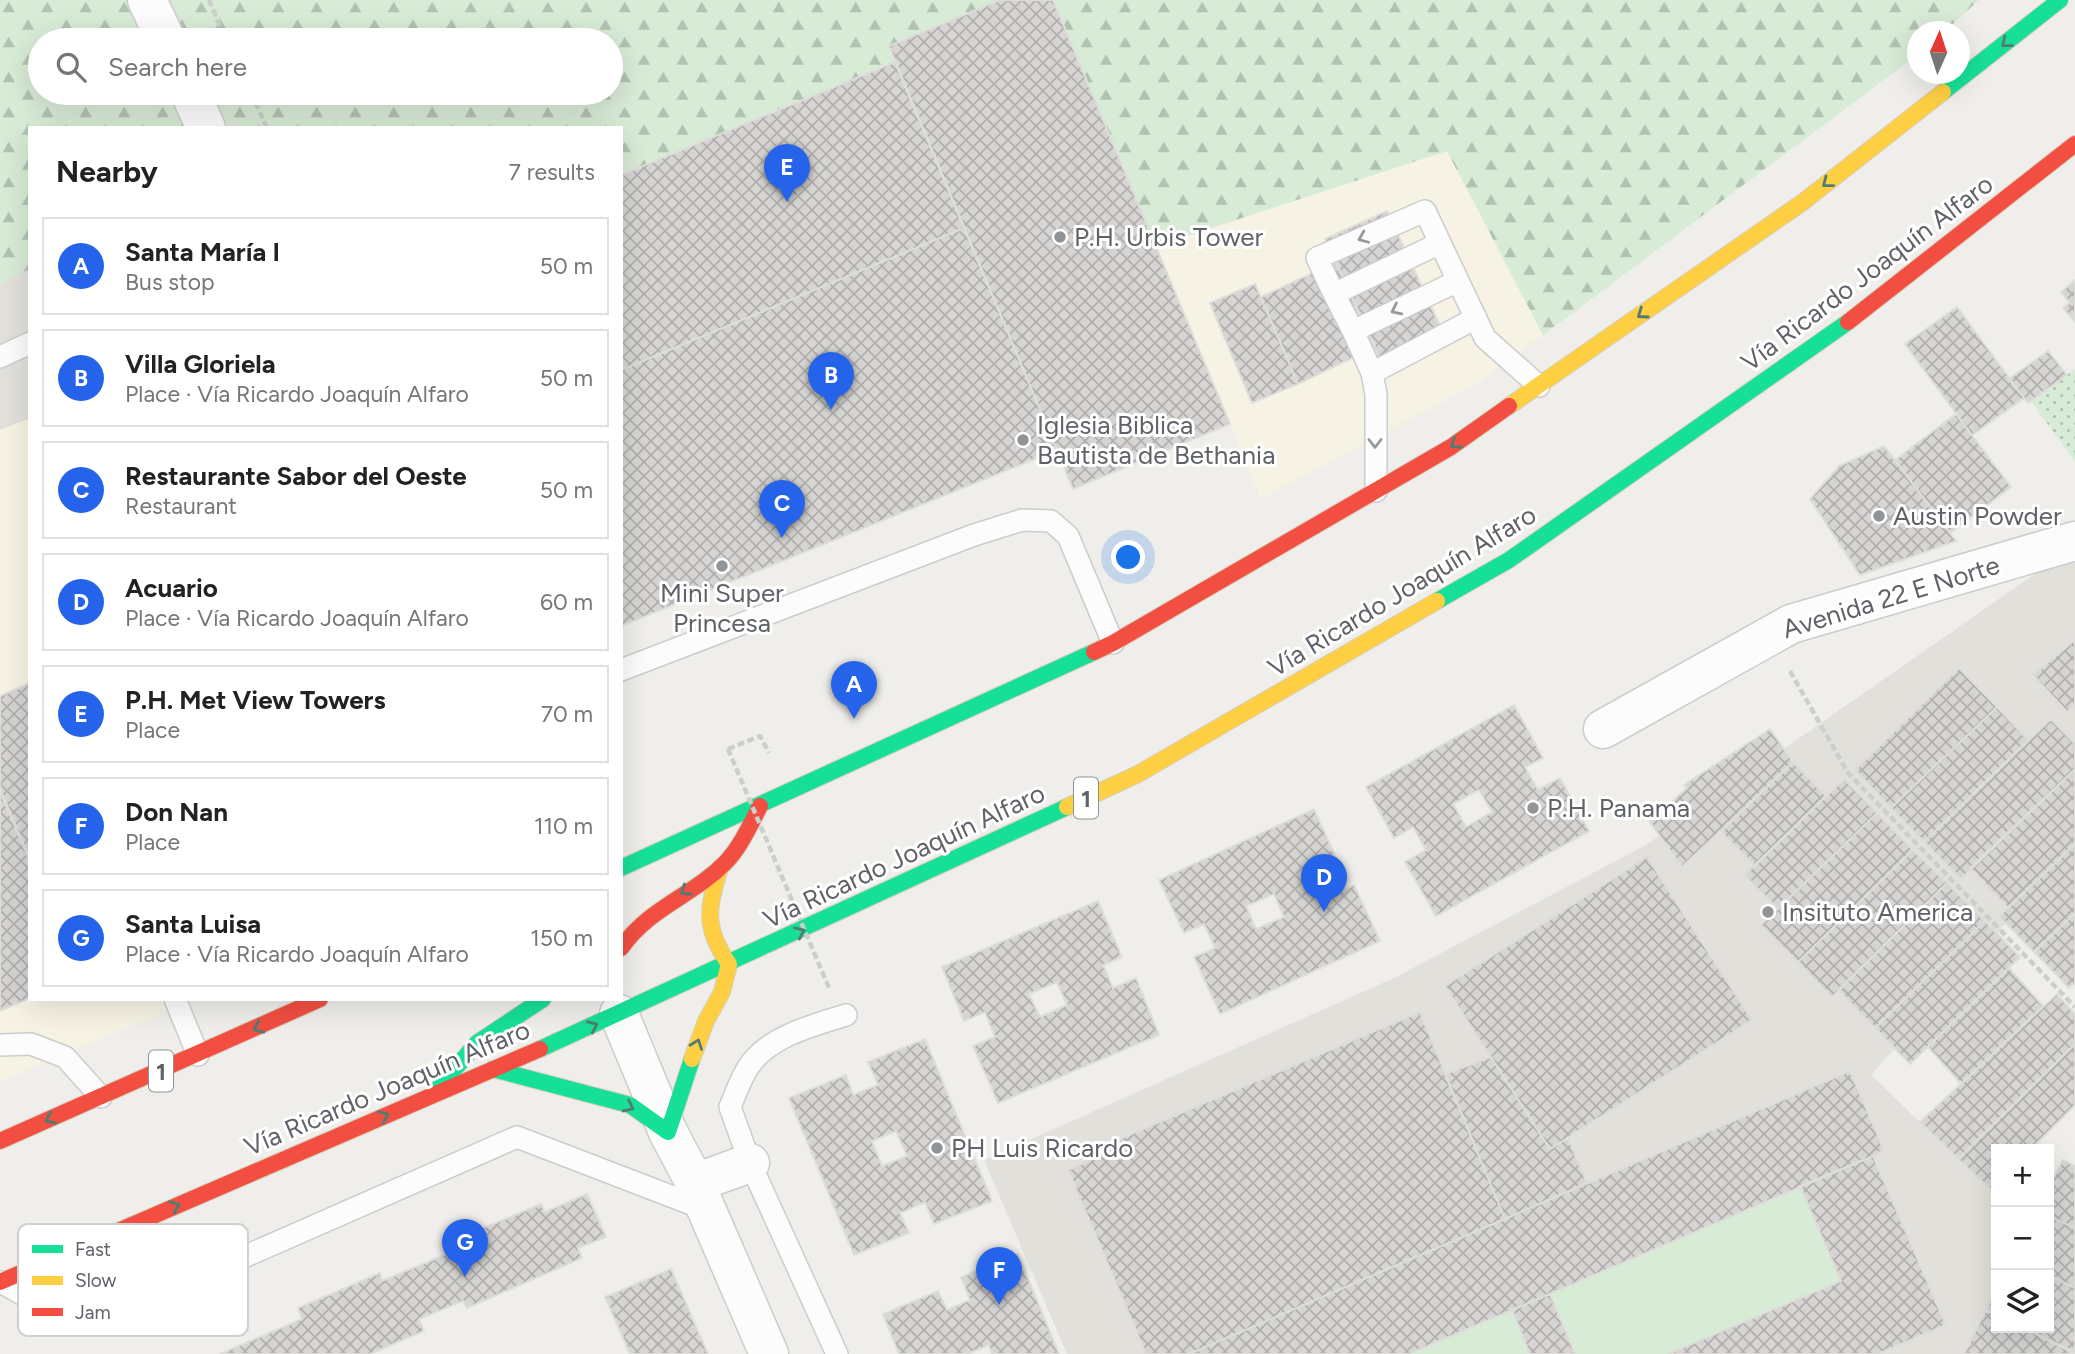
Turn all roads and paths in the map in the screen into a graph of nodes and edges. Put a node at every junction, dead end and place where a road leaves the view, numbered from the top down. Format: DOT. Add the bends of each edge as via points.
graph roads {
  1 [pos="147,0"];
  2 [pos="209,0"];
  3 [pos="2060,0"];
  4 [pos="160,28"];
  5 [pos="221,28"];
  6 [pos="195,105"];
  7 [pos="256,105"];
  8 [pos="205,126"];
  9 [pos="266,126"];
  10 [pos="2075,144"];
  11 [pos="1440,243"];
  12 [pos="1458,281"];
  13 [pos="1334,295"];
  14 [pos="1476,318"];
  15 [pos="1353,331"];
  16 [pos="28,344"];
  17 [pos="0,357"];
  18 [pos="1372,373"];
  19 [pos="1539,386"];
  20 [pos="1376,491"];
  21 [pos="2075,541"];
  22 [pos="1770,635"];
  23 [pos="1113,643"];
  24 [pos="623,669"];
  25 [pos="1603,729"];
  26 [pos="760,736"];
  27 [pos="760,806"];
  28 [pos="623,866"];
  29 [pos="720,868"];
  30 [pos="623,945"];
  31 [pos="729,964"];
  32 [pos="829,988"];
  33 [pos="176,1001"];
  34 [pos="316,1001"];
  35 [pos="540,1001"];
  36 [pos="616,1007"];
  37 [pos="2075,1007"];
  38 [pos="492,1014"];
  39 [pos="846,1015"];
  40 [pos="477,1043"];
  41 [pos="0,1045"];
  42 [pos="198,1055"];
  43 [pos="493,1069"];
  44 [pos="435,1094"];
  45 [pos="101,1097"];
  46 [pos="668,1132"];
  47 [pos="0,1141"];
  48 [pos="750,1163"];
  49 [pos="701,1197"];
  50 [pos="134,1224"];
  51 [pos="248,1255"];
  52 [pos="18,1274"];
  53 [pos="0,1282"];
  54 [pos="18,1292"];
  55 [pos="769,1354"];
  56 [pos="837,1354"];
  1 -- 4 [label="street"];
  2 -- 5 [label="path"];
  3 -- 19 [label="main road, one-way" via="1803,202"];
  6 -- 8 [label="street"];
  7 -- 9 [label="path"];
  31 -- 10 [label="main road, Vía Ricardo Joaquín Alfaro / 1, one-way" via="1138,774 1509,560 1861,313"];
  11 -- 12 [label="lane"];
  11 -- 13 [label="lane"];
  11 -- 13 [label="lane, one-way" via="1425,211 1317,258"];
  12 -- 14 [label="lane"];
  12 -- 15 [label="lane, one-way"];
  13 -- 15 [label="lane"];
  14 -- 18 [label="lane"];
  14 -- 19 [label="lane" via="1485,338"];
  15 -- 18 [label="lane"];
  16 -- 17 [label="lane"];
  18 -- 20 [label="lane, one-way"];
  19 -- 20 [label="main road, one-way" via="1451,447"];
  20 -- 23 [label="main road"];
  21 -- 22 [label="street, Avenida 22 E Norte" via="1791,624"];
  22 -- 25 [label="street, Avenida 22 E Norte"];
  22 -- 37 [label="path" via="1848,773"];
  23 -- 24 [label="lane" via="1068,536 1051,522 1022,520"];
  23 -- 27 [label="main road"];
  26 -- 32 [label="path, bridge" via="728,749"];
  27 -- 28 [label="main road"];
  27 -- 29 [label="main road" via="740,844"];
  29 -- 30 [label="main road, one-way" via="653,913"];
  29 -- 31 [label="main road" via="707,910 716,949"];
  31 -- 36 [label="main road, Vía Ricardo Joaquín Alfaro / 1"];
  46 -- 31 [label="main road, one-way"];
  33 -- 42 [label="lane"];
  34 -- 42 [label="main road, 1, one-way"];
  35 -- 40 [label="main road"];
  43 -- 36 [label="main road, Vía Ricardo Joaquín Alfaro / 1, one-way"];
  36 -- 46 [label="street"];
  38 -- 40 [label="main road"];
  39 -- 48 [label="lane" via="774,1043 751,1062 730,1107"];
  40 -- 44 [label="main road"];
  41 -- 45 [label="lane" via="31,1044 65,1057"];
  42 -- 45 [label="main road, 1"];
  43 -- 44 [label="main road, Vía Ricardo Joaquín Alfaro / 1"];
  43 -- 46 [label="main road, one-way" via="630,1105"];
  50 -- 44 [label="main road, Vía Ricardo Joaquín Alfaro / 1, one-way"];
  45 -- 47 [label="main road, 1, one-way"];
  46 -- 49 [label="street"];
  48 -- 49 [label="street"];
  48 -- 56 [label="lane"];
  49 -- 51 [label="lane" via="517,1137"];
  49 -- 55 [label="street"];
  53 -- 52 [label="main road, Vía Ricardo Joaquín Alfaro / 1, one-way"];
  53 -- 54 [label="lane"];
}
